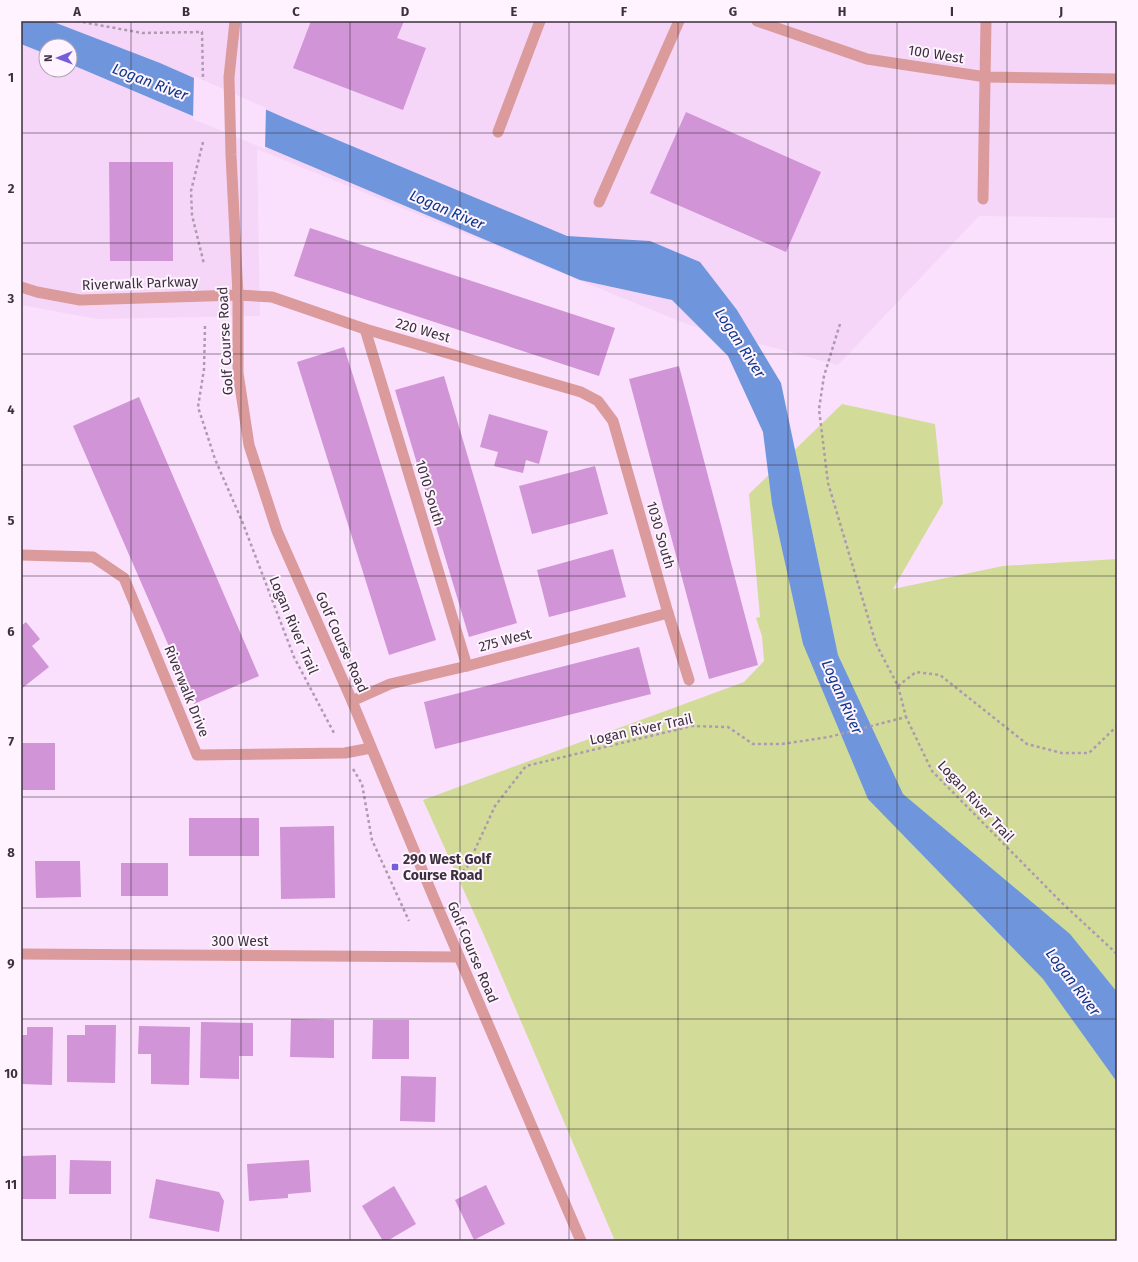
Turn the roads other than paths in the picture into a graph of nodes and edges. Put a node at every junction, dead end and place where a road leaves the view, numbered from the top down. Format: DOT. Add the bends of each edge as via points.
graph roads {
  1 [pos="235,21"];
  2 [pos="540,21"];
  3 [pos="679,21"];
  4 [pos="757,21"];
  5 [pos="986,21"];
  6 [pos="986,77"];
  7 [pos="1117,79"];
  8 [pos="498,132"];
  9 [pos="983,199"];
  10 [pos="599,202"];
  11 [pos="21,287"];
  12 [pos="238,295"];
  13 [pos="365,329"];
  14 [pos="598,401"];
  15 [pos="21,555"];
  16 [pos="668,613"];
  17 [pos="467,666"];
  18 [pos="689,680"];
  19 [pos="352,701"];
  20 [pos="372,748"];
  21 [pos="21,954"];
  22 [pos="459,957"];
  23 [pos="581,1241"];
  1 -- 12 [label="street, Golf Course Road" via="229,77"];
  2 -- 8 [label="street"];
  3 -- 10 [label="street"];
  4 -- 6 [label="street, 100 West" via="867,59"];
  5 -- 6 [label="street"];
  6 -- 7 [label="street, 100 West"];
  6 -- 9 [label="street"];
  11 -- 12 [label="street, Riverwalk Parkway" via="80,300"];
  12 -- 13 [label="street, 220 West" via="272,297"];
  12 -- 19 [label="street, Golf Course Road" via="238,373 249,445 277,531"];
  13 -- 14 [label="street, 220 West" via="580,392"];
  13 -- 17 [label="street, 1010 South"];
  14 -- 16 [label="street, 1030 South" via="613,422"];
  15 -- 20 [label="street, Riverwalk Drive" via="93,557 124,578 197,755 345,753"];
  16 -- 17 [label="street, 275 West"];
  16 -- 18 [label="street, 1030 South"];
  17 -- 19 [label="street, 275 West" via="390,684"];
  19 -- 20 [label="street, Golf Course Road"];
  20 -- 22 [label="street, Golf Course Road"];
  21 -- 22 [label="street, 300 West"];
  22 -- 23 [label="street, Golf Course Road"];
}
